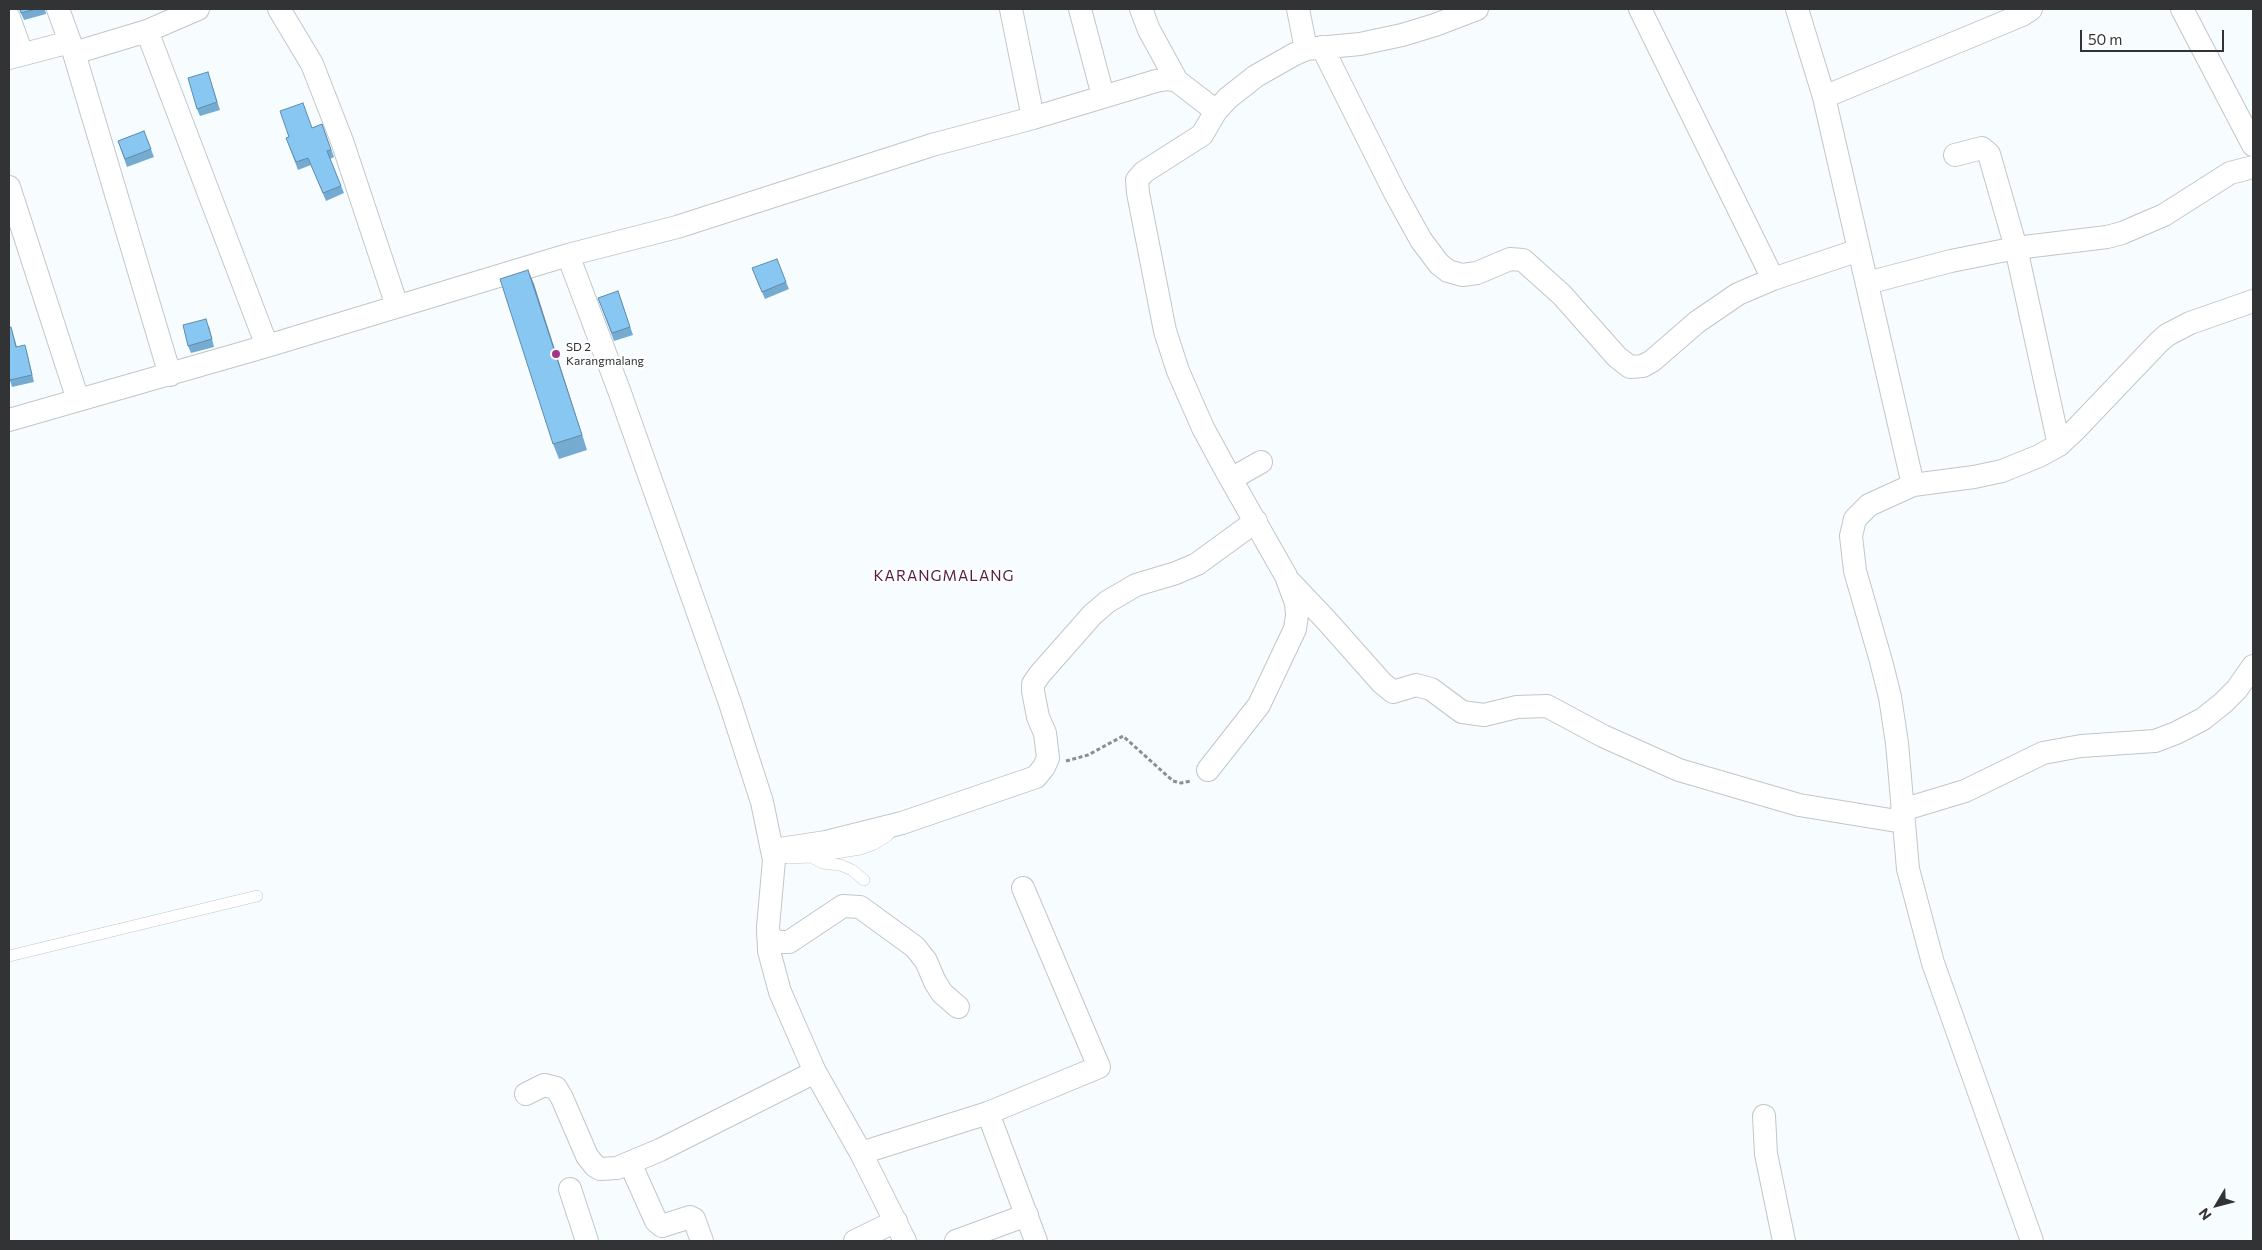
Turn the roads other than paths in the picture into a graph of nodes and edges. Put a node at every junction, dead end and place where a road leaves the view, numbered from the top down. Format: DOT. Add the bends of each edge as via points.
graph roads {
  1 [pos="58,9"];
  2 [pos="198,9"];
  3 [pos="279,9"];
  4 [pos="1011,9"];
  5 [pos="1080,9"];
  6 [pos="1141,9"];
  7 [pos="1298,9"];
  8 [pos="1640,9"];
  9 [pos="1797,9"];
  10 [pos="2031,9"];
  11 [pos="2182,9"];
  12 [pos="1473,10"];
  13 [pos="9,18"];
  14 [pos="147,31"];
  15 [pos="72,47"];
  16 [pos="1314,48"];
  17 [pos="16,56"];
  18 [pos="1177,81"];
  19 [pos="1103,96"];
  20 [pos="1824,98"];
  21 [pos="1216,112"];
  22 [pos="1033,118"];
  23 [pos="2253,145"];
  24 [pos="1955,155"];
  25 [pos="2253,167"];
  26 [pos="9,187"];
  27 [pos="2016,248"];
  28 [pos="1859,250"];
  29 [pos="568,254"];
  30 [pos="1773,278"];
  31 [pos="1867,283"];
  32 [pos="2253,301"];
  33 [pos="397,306"];
  34 [pos="267,346"];
  35 [pos="170,374"];
  36 [pos="78,400"];
  37 [pos="9,420"];
  38 [pos="2059,445"];
  39 [pos="1261,462"];
  40 [pos="1231,479"];
  41 [pos="1913,485"];
  42 [pos="1256,521"];
  43 [pos="1289,581"];
  44 [pos="2253,666"];
  45 [pos="1208,770"];
  46 [pos="1903,816"];
  47 [pos="897,824"];
  48 [pos="774,855"];
  49 [pos="811,857"];
  50 [pos="864,880"];
  51 [pos="1023,888"];
  52 [pos="257,896"];
  53 [pos="768,931"];
  54 [pos="9,956"];
  55 [pos="958,1007"];
  56 [pos="815,1072"];
  57 [pos="526,1094"];
  58 [pos="988,1113"];
  59 [pos="1764,1116"];
  60 [pos="861,1154"];
  61 [pos="630,1163"];
  62 [pos="570,1189"];
  63 [pos="1027,1215"];
  64 [pos="896,1221"];
  65 [pos="587,1241"];
  66 [pos="702,1241"];
  67 [pos="855,1241"];
  68 [pos="905,1241"];
  69 [pos="956,1241"];
  70 [pos="1036,1241"];
  71 [pos="1784,1241"];
  72 [pos="2032,1241"];
  1 -- 15 [label="street"];
  2 -- 14 [label="street"];
  3 -- 33 [label="street" via="312,64 342,141"];
  4 -- 22 [label="street"];
  5 -- 19 [label="street"];
  6 -- 18 [label="street"];
  7 -- 16 [label="street"];
  8 -- 30 [label="street"];
  9 -- 20 [label="street"];
  10 -- 20 [label="street"];
  11 -- 23 [label="street"];
  12 -- 16 [label="street" via="1384,39"];
  13 -- 17 [label="street"];
  14 -- 15 [label="street"];
  14 -- 34 [label="street"];
  15 -- 17 [label="street"];
  15 -- 35 [label="street"];
  16 -- 21 [label="street" via="1293,54 1256,76"];
  16 -- 30 [label="street" via="1421,240 1439,264 1462,275 1477,273 1510,259 1523,260 1562,295 1617,357 1630,367 1647,364 1726,301"];
  18 -- 19 [label="street" via="1163,79"];
  18 -- 21 [label="street"];
  19 -- 22 [label="street"];
  20 -- 28 [label="street"];
  21 -- 40 [label="street" via="1202,134 1144,172 1136,182 1171,351 1189,396"];
  22 -- 29 [label="street" via="932,145 677,227"];
  24 -- 27 [label="street" via="1982,148 1987,151"];
  25 -- 27 [label="street" via="2230,173 2164,215 2132,230 2107,237"];
  26 -- 36 [label="street"];
  27 -- 31 [label="street"];
  27 -- 38 [label="street"];
  28 -- 30 [label="street"];
  28 -- 31 [label="street"];
  29 -- 33 [label="street"];
  29 -- 48 [label="street" via="730,703 762,802"];
  31 -- 41 [label="street"];
  32 -- 38 [label="street" via="2190,322 2167,335"];
  33 -- 34 [label="street"];
  34 -- 35 [label="street"];
  35 -- 36 [label="street"];
  36 -- 37 [label="street"];
  38 -- 41 [label="street" via="2002,470"];
  39 -- 40 [label="street"];
  40 -- 42 [label="street"];
  41 -- 46 [label="street" via="1869,505 1855,519 1851,536 1855,572 1890,697"];
  42 -- 43 [label="street"];
  42 -- 47 [label="street" via="1196,564 1136,585 1107,602 1043,671 1032,691 1048,746 1047,763 1036,777"];
  43 -- 45 [label="street" via="1297,615 1287,648 1259,705"];
  43 -- 46 [label="street" via="1389,689 1397,692 1412,685 1431,690 1462,712 1484,715 1517,707 1547,706 1603,736 1679,770 1799,805"];
  44 -- 46 [label="street" via="2238,689 2223,703 2176,734 2155,741 2081,746 2043,754"];
  46 -- 72 [label="street" via="1908,869 1933,964"];
  47 -- 48 [label="street"];
  47 -- 49 [label="lane" via="874,844"];
  48 -- 49 [label="lane"];
  48 -- 53 [label="street"];
  49 -- 50 [label="lane" via="852,870"];
  51 -- 58 [label="street" via="1099,1067"];
  52 -- 54 [label="lane"];
  53 -- 55 [label="street" via="777,942 789,942 843,906 860,907 915,947 942,993"];
  53 -- 56 [label="street" via="769,951 780,992"];
  56 -- 60 [label="street"];
  56 -- 61 [label="street"];
  57 -- 61 [label="street" via="544,1085 556,1088 594,1166 617,1168"];
  58 -- 60 [label="street"];
  58 -- 63 [label="street"];
  59 -- 71 [label="street" via="1766,1154"];
  60 -- 64 [label="street"];
  61 -- 66 [label="street" via="656,1221 662,1226 690,1216"];
  62 -- 65 [label="street"];
  63 -- 69 [label="street"];
  63 -- 70 [label="street"];
  64 -- 67 [label="street"];
  64 -- 68 [label="street"];
}
